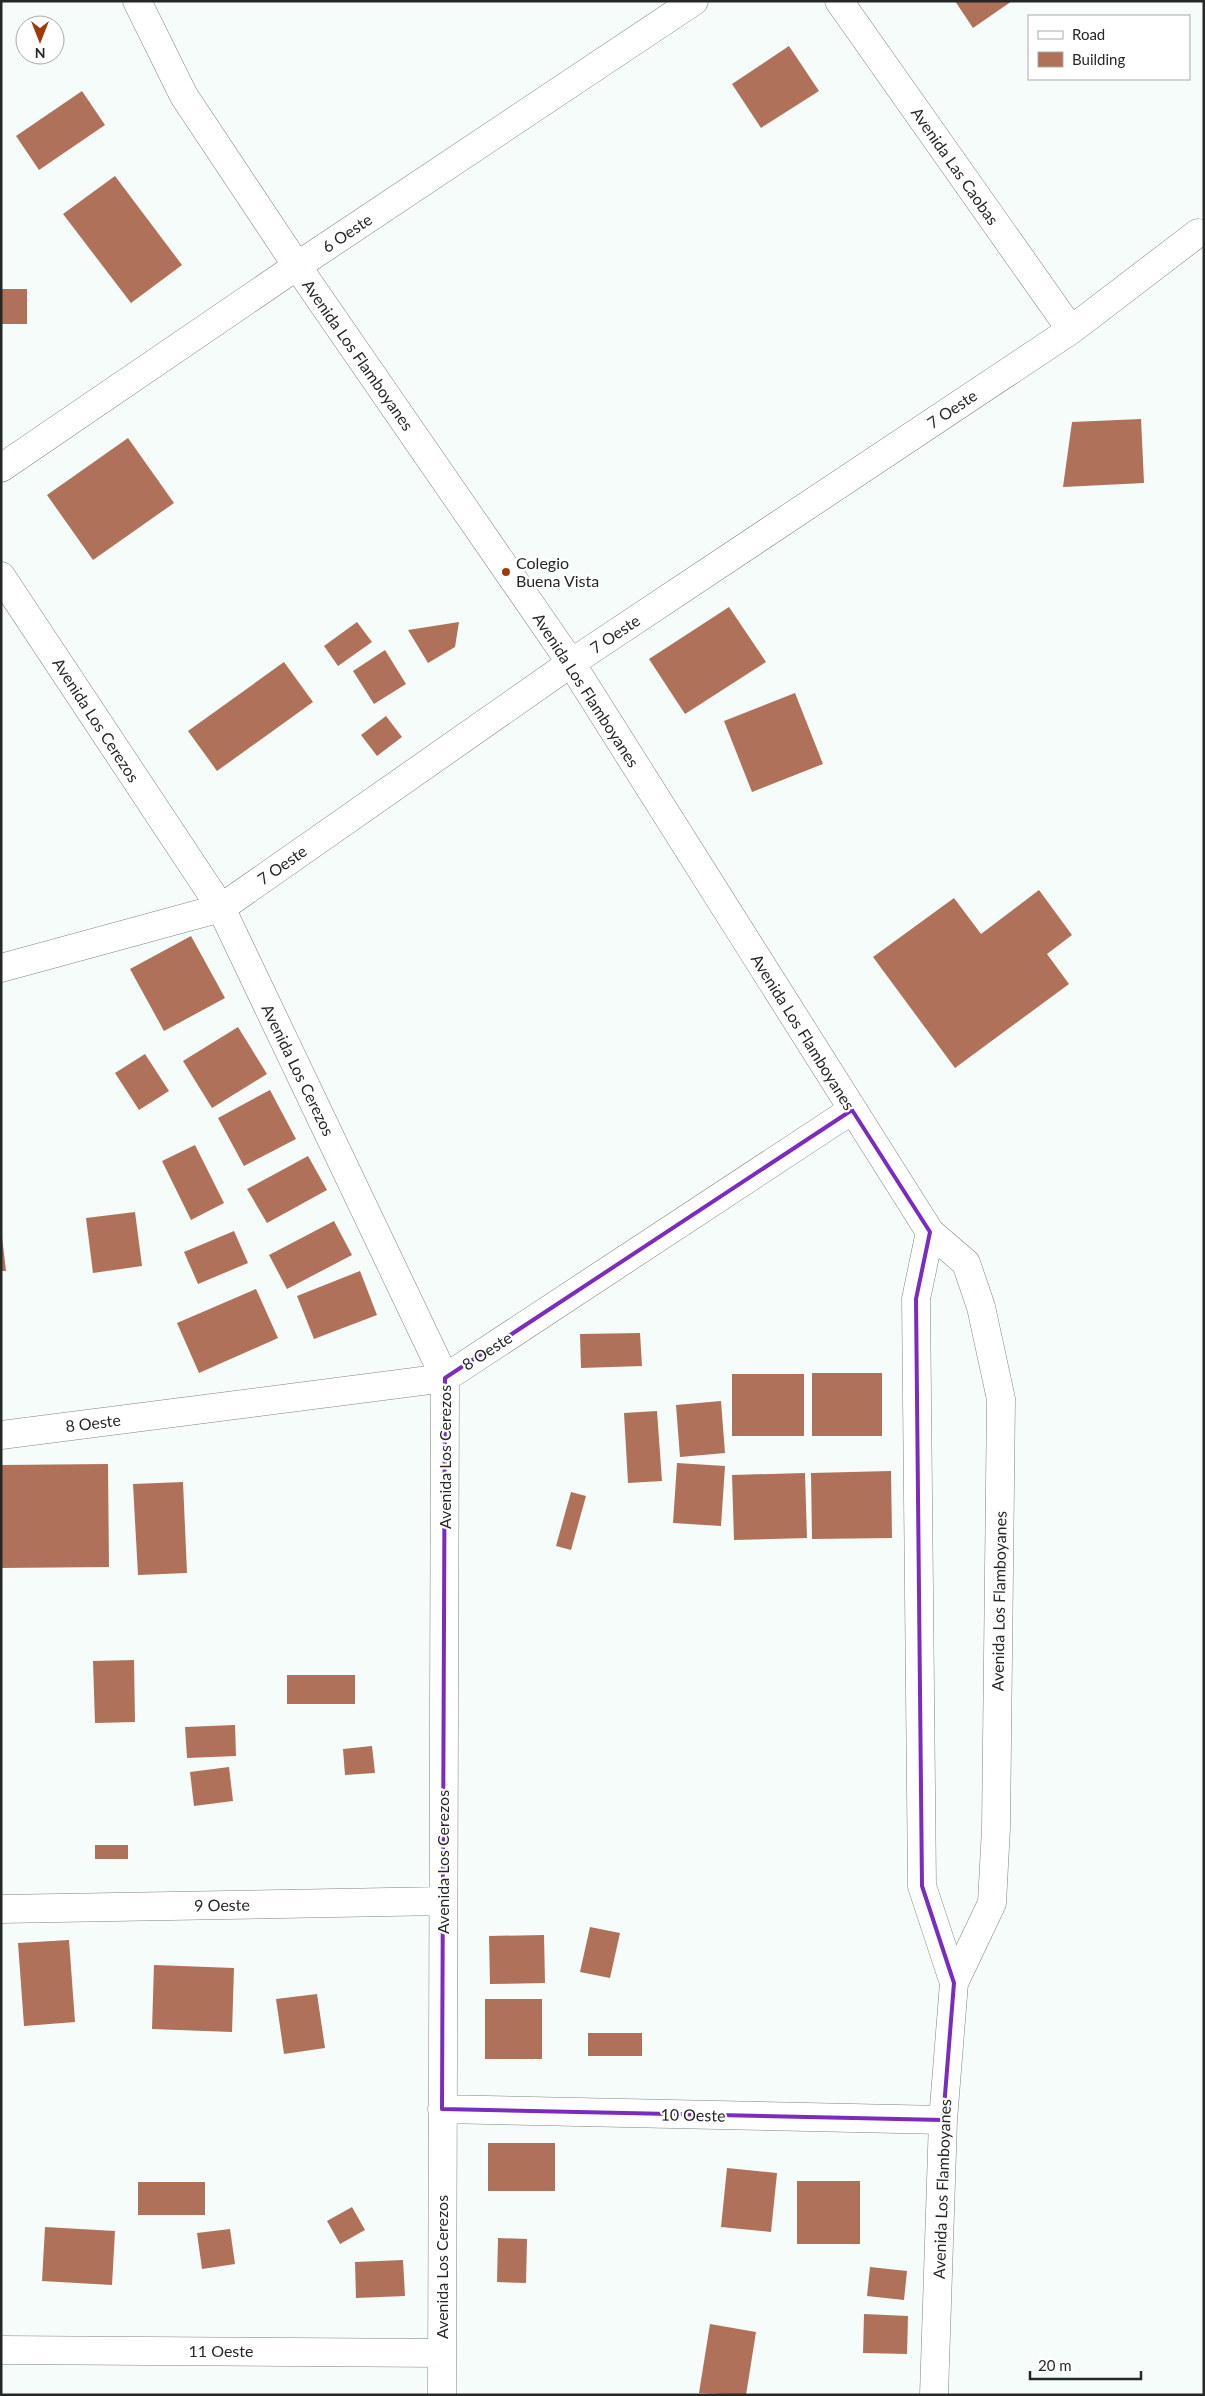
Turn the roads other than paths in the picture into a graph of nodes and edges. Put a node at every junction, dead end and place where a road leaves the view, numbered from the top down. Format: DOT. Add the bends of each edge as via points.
graph roads {
  1 [pos="137,1"];
  2 [pos="694,1"];
  3 [pos="840,1"];
  4 [pos="1198,233"];
  5 [pos="297,266"];
  6 [pos="1071,330"];
  7 [pos="1,468"];
  8 [pos="1,576"];
  9 [pos="571,663"];
  10 [pos="221,908"];
  11 [pos="1,968"];
  12 [pos="852,1110"];
  13 [pos="930,1232"];
  14 [pos="445,1378"];
  15 [pos="1,1435"];
  16 [pos="443,1901"];
  17 [pos="1,1909"];
  18 [pos="954,1983"];
  19 [pos="442,2109"];
  20 [pos="943,2120"];
  21 [pos="1,2350"];
  22 [pos="441,2353"];
  23 [pos="442,2395"];
  24 [pos="934,2395"];
  1 -- 5 [label="street, Avenida Los Flamboyanes" via="184,96"];
  2 -- 5 [label="street, 6 Oeste"];
  3 -- 6 [label="street, Avenida Las Caobas"];
  4 -- 6 [label="street, 7 Oeste"];
  5 -- 7 [label="street, 6 Oeste"];
  5 -- 9 [label="street, Avenida Los Flamboyanes"];
  6 -- 9 [label="street, 7 Oeste"];
  8 -- 10 [label="street, Avenida Los Cerezos"];
  9 -- 10 [label="street, 7 Oeste"];
  9 -- 12 [label="street, Avenida Los Flamboyanes"];
  10 -- 11 [label="street, 7 Oeste"];
  10 -- 14 [label="street, Avenida Los Cerezos"];
  12 -- 13 [label="street, Avenida Los Flamboyanes"];
  12 -- 14 [label="street, 8 Oeste"];
  13 -- 18 [label="street, Avenida Los Flamboyanes" via="916,1299 922,1886"];
  13 -- 18 [label="street, Avenida Los Flamboyanes" via="966,1263 981,1307 1001,1399 996,1828 992,1903"];
  14 -- 15 [label="street, 8 Oeste"];
  14 -- 16 [label="street, Avenida Los Cerezos"];
  16 -- 17 [label="street, 9 Oeste"];
  16 -- 19 [label="street, Avenida Los Cerezos"];
  18 -- 20 [label="street, Avenida Los Flamboyanes"];
  19 -- 20 [label="street, 10 Oeste"];
  19 -- 22 [label="street, Avenida Los Cerezos"];
  20 -- 24 [label="street, Avenida Los Flamboyanes"];
  21 -- 22 [label="street, 11 Oeste"];
  22 -- 23 [label="street, Avenida Los Cerezos"];
}
